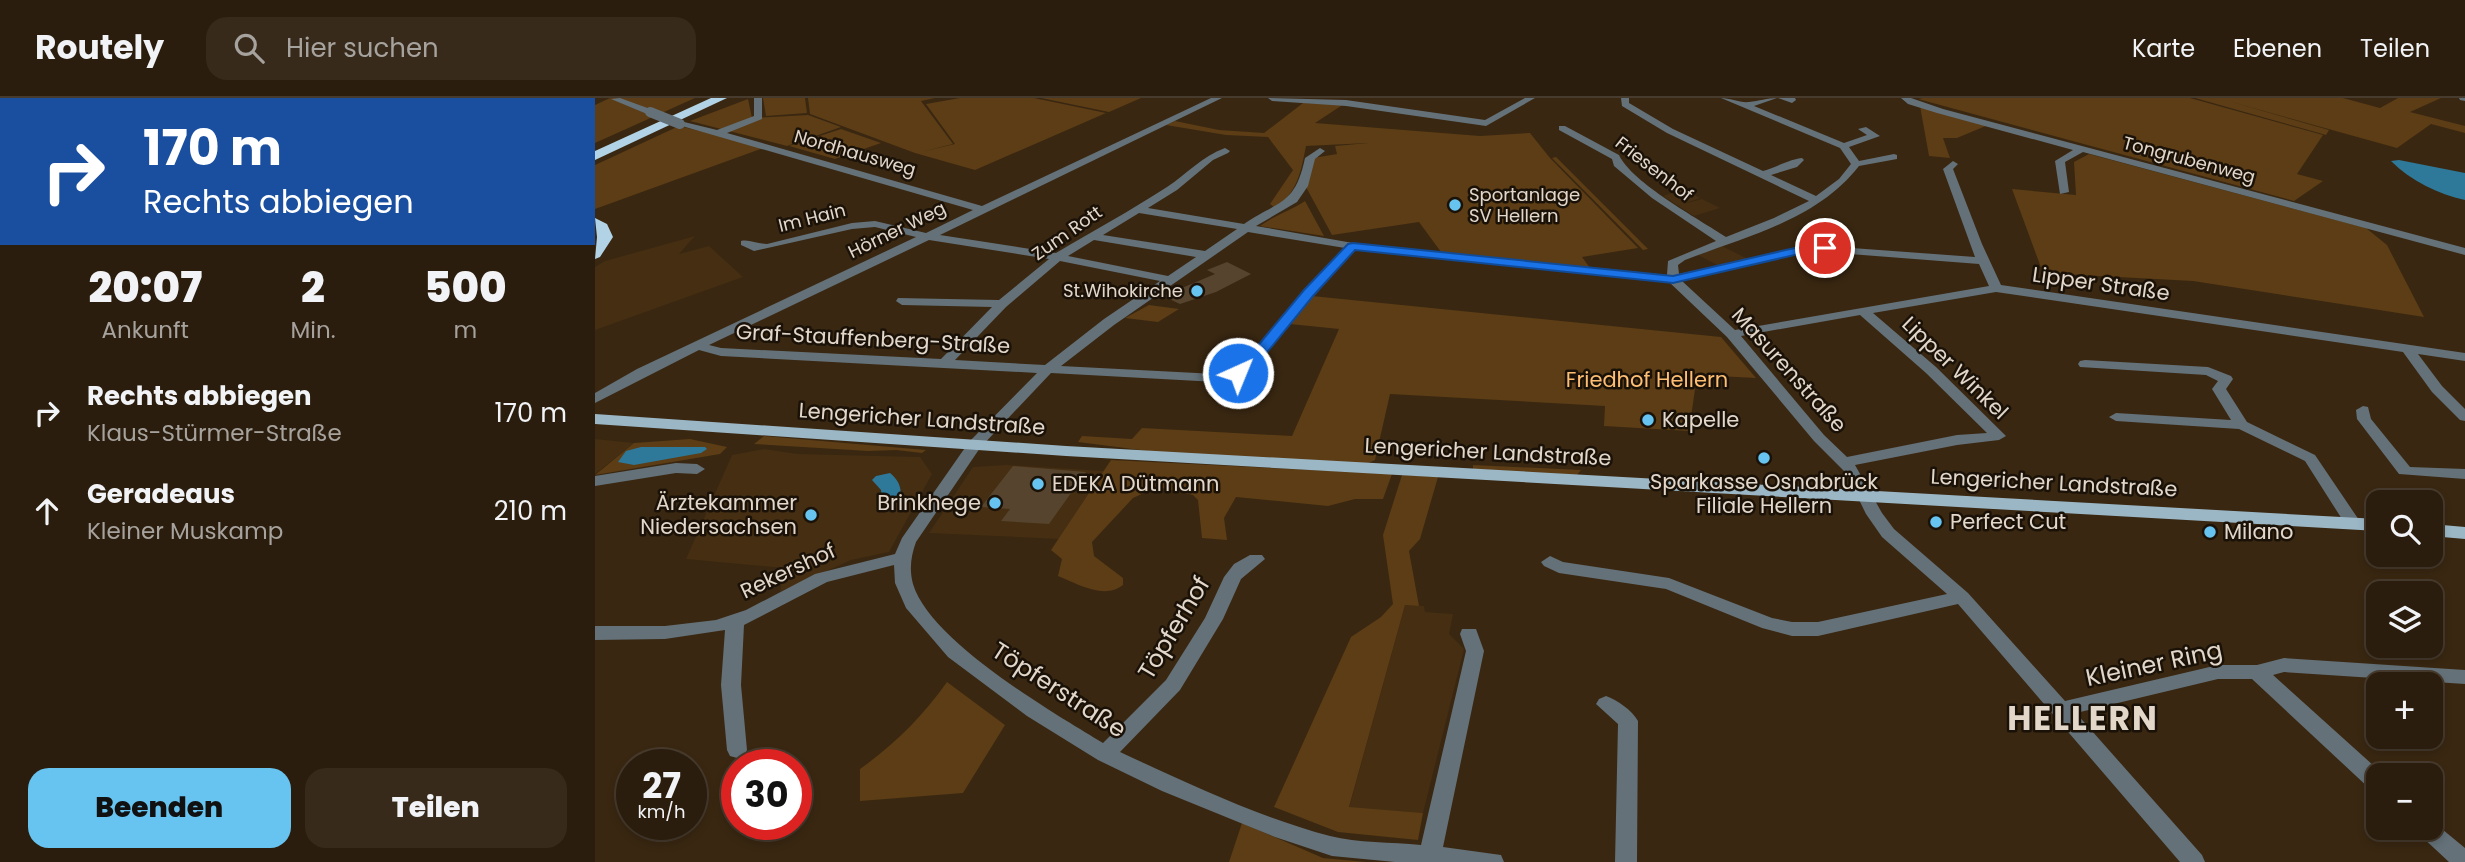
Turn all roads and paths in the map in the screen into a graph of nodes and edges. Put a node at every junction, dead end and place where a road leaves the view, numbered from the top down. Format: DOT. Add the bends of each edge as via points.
graph roads {
  1 [pos="706,98"];
  2 [pos="721,98"];
  3 [pos="758,98"];
  4 [pos="1218,98"];
  5 [pos="1272,98"];
  6 [pos="1531,98"];
  7 [pos="1625,98"];
  8 [pos="1725,98"];
  9 [pos="1773,98"];
  10 [pos="1905,98"];
  11 [pos="613,100"];
  12 [pos="1746,106"];
  13 [pos="1562,128"];
  14 [pos="1863,130"];
  15 [pos="716,134"];
  16 [pos="1843,146"];
  17 [pos="2082,149"];
  18 [pos="1225,150"];
  19 [pos="1320,151"];
  20 [pos="595,154"];
  21 [pos="1894,157"];
  22 [pos="1798,160"];
  23 [pos="1856,164"];
  24 [pos="1953,164"];
  25 [pos="1760,175"];
  26 [pos="2064,192"];
  27 [pos="1818,201"];
  28 [pos="1136,209"];
  29 [pos="983,210"];
  30 [pos="595,222"];
  31 [pos="1246,229"];
  32 [pos="930,236"];
  33 [pos="1090,236"];
  34 [pos="1723,240"];
  35 [pos="745,243"];
  36 [pos="1353,246"];
  37 [pos="2465,252"];
  38 [pos="595,254"];
  39 [pos="1207,255"];
  40 [pos="1058,257"];
  41 [pos="1982,261"];
  42 [pos="1171,279"];
  43 [pos="1673,279"];
  44 [pos="1996,288"];
  45 [pos="902,300"];
  46 [pos="1002,304"];
  47 [pos="1864,312"];
  48 [pos="1732,334"];
  49 [pos="698,345"];
  50 [pos="2407,348"];
  51 [pos="2465,357"];
  52 [pos="2085,364"];
  53 [pos="944,365"];
  54 [pos="1047,370"];
  55 [pos="595,399"];
  56 [pos="2363,410"];
  57 [pos="2116,417"];
  58 [pos="2465,417"];
  59 [pos="595,419"];
  60 [pos="2242,425"];
  61 [pos="974,445"];
  62 [pos="1845,461"];
  63 [pos="697,469"];
  64 [pos="2465,474"];
  65 [pos="595,481"];
  66 [pos="1866,495"];
  67 [pos="2353,523"];
  68 [pos="2366,524"];
  69 [pos="2443,531"];
  70 [pos="2465,533"];
  71 [pos="902,558"];
  72 [pos="1256,559"];
  73 [pos="1550,562"];
  74 [pos="1962,597"];
  75 [pos="735,621"];
  76 [pos="595,633"];
  77 [pos="1469,634"];
  78 [pos="2257,672"];
  79 [pos="2465,677"];
  80 [pos="1607,704"];
  81 [pos="2062,709"];
  82 [pos="737,749"];
  83 [pos="1105,754"];
  84 [pos="2366,772"];
  85 [pos="2441,840"];
  86 [pos="1429,858"];
  87 [pos="1493,862"];
  88 [pos="1626,862"];
  89 [pos="2194,862"];
  90 [pos="2465,862"];
  1 -- 20 [label="highway"];
  2 -- 20 [label="highway"];
  3 -- 15 [label="street" via="760,114 756,119"];
  4 -- 29 [label="street, Hörner Weg"];
  5 -- 6 [label="street" via="1346,103 1486,123"];
  7 -- 25 [label="street" via="1625,104 1637,113"];
  8 -- 12 [label="street"];
  9 -- 12 [label="street"];
  10 -- 17 [label="street, Tongrubenweg"];
  11 -- 15 [label="street, Nordhausweg, bridge"];
  12 -- 16 [label="street"];
  13 -- 34 [label="street, Friesenhof" via="1616,156 1618,164 1647,189"];
  14 -- 16 [label="street" via="1875,136"];
  15 -- 29 [label="street, Nordhausweg"];
  16 -- 23 [label="street"];
  17 -- 26 [label="street" via="2060,162"];
  17 -- 37 [label="street, Tongrubenweg"];
  18 -- 28 [label="street, Zum Rott"];
  19 -- 31 [label="street" via="1310,158 1295,201"];
  21 -- 23 [label="street"];
  22 -- 25 [label="street"];
  23 -- 27 [label="street" via="1847,180"];
  24 -- 41 [label="street" via="1948,169"];
  25 -- 27 [label="street"];
  27 -- 34 [label="street"];
  28 -- 31 [label="street"];
  28 -- 33 [label="street, Zum Rott"];
  29 -- 32 [label="street, Hörner Weg"];
  30 -- 38 [label="highway" via="605,237"];
  31 -- 36 [label="street"];
  31 -- 39 [label="street"];
  32 -- 35 [label="street, Im Hain" via="864,224 767,247"];
  32 -- 40 [label="street, Im Hain"];
  32 -- 49 [label="street, Hörner Weg"];
  33 -- 39 [label="street"];
  33 -- 40 [label="street, Zum Rott"];
  34 -- 43 [label="street" via="1672,264"];
  36 -- 43 [label="street"];
  36 -- 54 [label="street, Graf-Stauffenberg-Straße" via="1238,373 1217,378"];
  39 -- 42 [label="street"];
  40 -- 42 [label="street, Im Hain"];
  40 -- 46 [label="street, Zum Rott"];
  41 -- 43 [label="street" via="1811,248"];
  41 -- 44 [label="street"];
  42 -- 54 [label="street"];
  43 -- 48 [label="street, Masurenstraße"];
  44 -- 47 [label="street, Lipper Straße"];
  44 -- 50 [label="street, Lipper Straße"];
  45 -- 46 [label="street"];
  46 -- 53 [label="street, Zum Rott"];
  47 -- 48 [label="street, Lipper Straße"];
  47 -- 62 [label="street, Lipper Winkel" via="1999,436"];
  48 -- 62 [label="street, Masurenstraße" via="1819,438"];
  49 -- 53 [label="street, Graf-Stauffenberg-Straße" via="722,352"];
  49 -- 55 [label="street, Hörner Weg"];
  50 -- 51 [label="street, Lipper Straße"];
  50 -- 58 [label="street"];
  52 -- 60 [label="street" via="2208,371 2226,379 2219,389"];
  53 -- 54 [label="street, Graf-Stauffenberg-Straße"];
  54 -- 61 [label="street"];
  56 -- 64 [label="street" via="2364,419 2405,471"];
  57 -- 60 [label="street"];
  59 -- 61 [label="main road, Lengericher Landstraße"];
  60 -- 67 [label="street" via="2310,458"];
  61 -- 66 [label="main road, Lengericher Landstraße"];
  61 -- 71 [label="street" via="908,542"];
  62 -- 66 [label="street, Masurenstraße"];
  63 -- 65 [label="street"];
  66 -- 67 [label="main road, Lengericher Landstraße"];
  66 -- 74 [label="street, Masurenstraße" via="1888,533"];
  67 -- 68 [label="main road, Lengericher Landstraße"];
  69 -- 70 [label="main road"];
  71 -- 75 [label="street, Rekershof" via="853,566"];
  71 -- 83 [label="street, Töpferstraße" via="904,583 915,608 955,652 1034,711"];
  72 -- 83 [label="street, Töpferhof" via="1233,577 1214,619 1173,685"];
  73 -- 74 [label="street" via="1669,584 1792,629 1818,629"];
  74 -- 81 [label="street, Masurenstraße"];
  75 -- 76 [label="street, Rekershof" via="644,634"];
  75 -- 82 [label="street, Rekershof" via="731,685"];
  77 -- 86 [label="street" via="1475,651"];
  78 -- 79 [label="street, Kleiner Ring" via="2284,665"];
  78 -- 81 [label="street, Kleiner Ring" via="2218,672"];
  78 -- 84 [label="street"];
  80 -- 88 [label="street" via="1628,721"];
  81 -- 89 [label="street, Masurenstraße"];
  83 -- 86 [label="street, Töpferstraße" via="1170,785 1332,846"];
  85 -- 90 [label="street"];
  86 -- 87 [label="street, Töpferstraße"];
}
